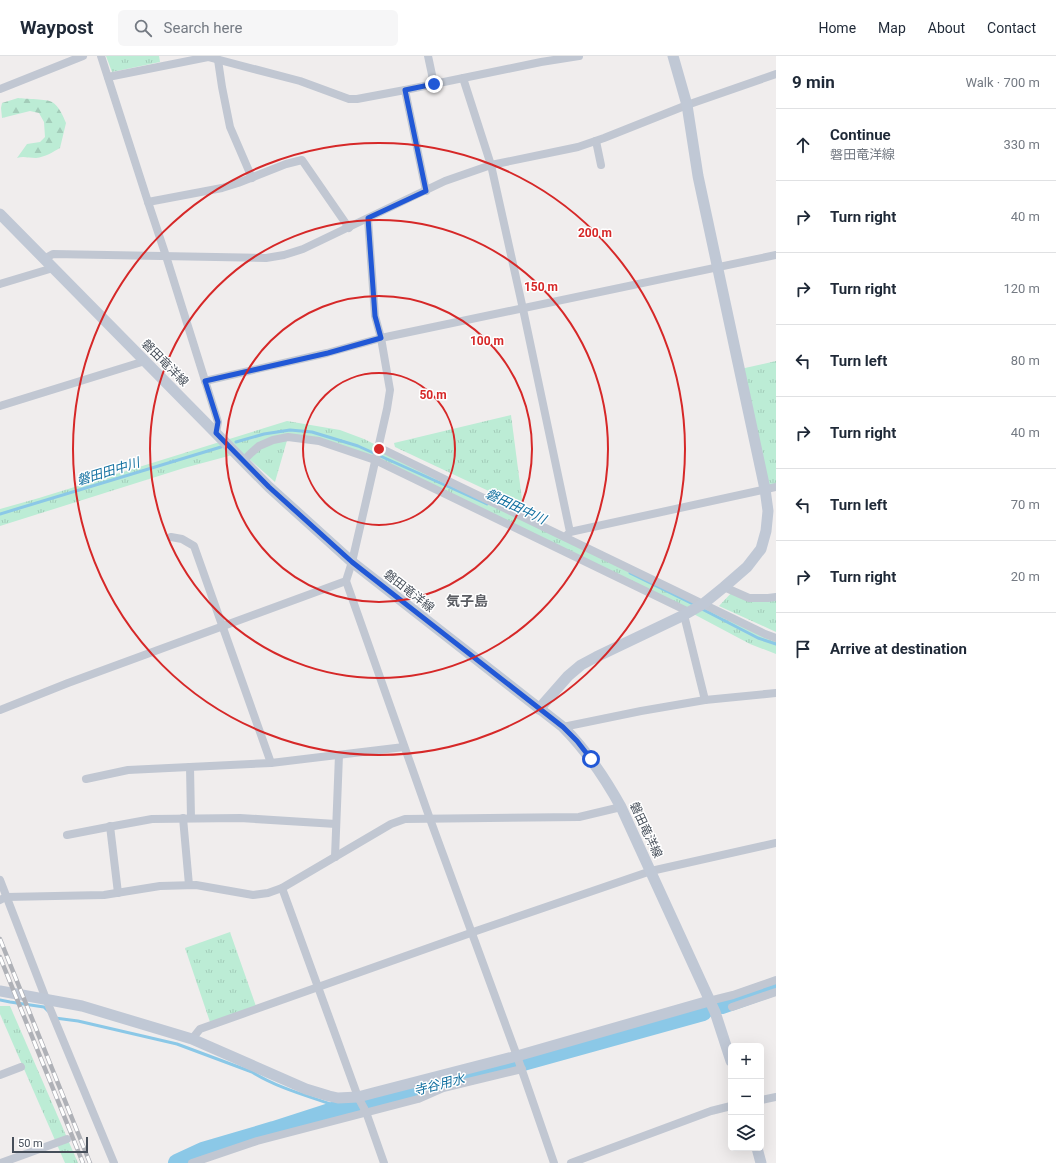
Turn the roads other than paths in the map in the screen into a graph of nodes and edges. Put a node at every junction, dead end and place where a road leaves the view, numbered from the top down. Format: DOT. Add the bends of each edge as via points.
graph roads {
  1 [pos="83,56"];
  2 [pos="101,56"];
  3 [pos="428,56"];
  4 [pos="579,56"];
  5 [pos="673,56"];
  6 [pos="541,59"];
  7 [pos="218,60"];
  8 [pos="776,74"];
  9 [pos="108,77"];
  10 [pos="463,78"];
  11 [pos="434,84"];
  12 [pos="0,89"];
  13 [pos="405,90"];
  14 [pos="687,104"];
  15 [pos="596,141"];
  16 [pos="491,165"];
  17 [pos="601,165"];
  18 [pos="252,178"];
  19 [pos="426,191"];
  20 [pos="148,202"];
  21 [pos="0,214"];
  22 [pos="368,218"];
  23 [pos="349,228"];
  24 [pos="776,255"];
  25 [pos="166,256"];
  26 [pos="44,259"];
  27 [pos="718,267"];
  28 [pos="52,268"];
  29 [pos="0,284"];
  30 [pos="523,309"];
  31 [pos="381,338"];
  32 [pos="145,361"];
  33 [pos="205,381"];
  34 [pos="0,406"];
  35 [pos="216,433"];
  36 [pos="378,447"];
  37 [pos="375,460"];
  38 [pos="243,461"];
  39 [pos="776,487"];
  40 [pos="765,489"];
  41 [pos="568,535"];
  42 [pos="171,537"];
  43 [pos="352,562"];
  44 [pos="346,581"];
  45 [pos="724,587"];
  46 [pos="776,597"];
  47 [pos="693,609"];
  48 [pos="223,625"];
  49 [pos="776,638"];
  50 [pos="776,693"];
  51 [pos="705,700"];
  52 [pos="538,709"];
  53 [pos="0,710"];
  54 [pos="563,727"];
  55 [pos="404,747"];
  56 [pos="339,755"];
  57 [pos="271,763"];
  58 [pos="190,767"];
  59 [pos="86,779"];
  60 [pos="621,808"];
  61 [pos="187,818"];
  62 [pos="430,819"];
  63 [pos="336,824"];
  64 [pos="110,826"];
  65 [pos="67,835"];
  66 [pos="776,843"];
  67 [pos="335,857"];
  68 [pos="650,870"];
  69 [pos="0,880"];
  70 [pos="189,885"];
  71 [pos="282,888"];
  72 [pos="118,893"];
  73 [pos="3,898"];
  74 [pos="472,932"];
  75 [pos="776,980"];
  76 [pos="318,987"];
  77 [pos="0,991"];
  78 [pos="776,992"];
  79 [pos="46,999"];
  80 [pos="709,1001"];
  81 [pos="732,1007"];
  82 [pos="192,1039"];
  83 [pos="728,1052"];
  84 [pos="517,1056"];
  85 [pos="21,1067"];
  86 [pos="522,1069"];
  87 [pos="0,1075"];
  88 [pos="358,1097"];
  89 [pos="776,1097"];
  90 [pos="764,1099"];
  91 [pos="728,1107"];
  92 [pos="366,1112"];
  93 [pos="67,1139"];
  94 [pos="757,1151"];
  95 [pos="1,1163"];
  96 [pos="114,1163"];
  97 [pos="192,1163"];
  98 [pos="384,1163"];
  99 [pos="554,1163"];
  100 [pos="571,1163"];
  101 [pos="761,1163"];
  1 -- 12 [label="street"];
  2 -- 9 [label="street"];
  3 -- 11 [label="street"];
  4 -- 6 [label="street"];
  5 -- 14 [label="street"];
  6 -- 10 [label="street"];
  7 -- 9 [label="street" via="208,57"];
  7 -- 13 [label="street" via="300,81 349,99"];
  7 -- 18 [label="street" via="230,127"];
  8 -- 14 [label="street"];
  9 -- 20 [label="street"];
  10 -- 11 [label="street"];
  10 -- 16 [label="street"];
  11 -- 13 [label="street"];
  13 -- 19 [label="street"];
  14 -- 15 [label="street"];
  14 -- 27 [label="street" via="698,176"];
  15 -- 16 [label="street"];
  15 -- 17 [label="street"];
  16 -- 19 [label="street"];
  16 -- 30 [label="street"];
  18 -- 20 [label="street" via="222,188"];
  18 -- 23 [label="street" via="302,160"];
  19 -- 22 [label="street"];
  20 -- 25 [label="street"];
  21 -- 26 [label="street, 磐田竜洋線"];
  22 -- 23 [label="street"];
  22 -- 31 [label="street" via="375,316"];
  23 -- 25 [label="street" via="303,249 273,257"];
  24 -- 27 [label="street"];
  25 -- 26 [label="street" via="53,254"];
  25 -- 33 [label="street"];
  26 -- 28 [label="street, 磐田竜洋線"];
  27 -- 30 [label="street"];
  27 -- 40 [label="street"];
  28 -- 29 [label="street"];
  28 -- 32 [label="street, 磐田竜洋線"];
  30 -- 31 [label="street"];
  30 -- 41 [label="street"];
  31 -- 33 [label="street"];
  31 -- 36 [label="street" via="390,390"];
  32 -- 34 [label="street"];
  32 -- 35 [label="street, 磐田竜洋線"];
  33 -- 35 [label="street" via="218,422"];
  35 -- 38 [label="street, 磐田竜洋線"];
  36 -- 37 [label="street"];
  36 -- 41 [label="street"];
  37 -- 38 [label="street" via="315,440 288,437 259,446"];
  37 -- 43 [label="street"];
  37 -- 47 [label="street"];
  38 -- 43 [label="street, 磐田竜洋線"];
  39 -- 40 [label="street"];
  40 -- 41 [label="street"];
  40 -- 45 [label="street" via="768,511 761,549"];
  41 -- 47 [label="street"];
  42 -- 48 [label="street" via="182,538 194,546"];
  43 -- 44 [label="street"];
  43 -- 52 [label="street, 磐田竜洋線"];
  44 -- 48 [label="street"];
  44 -- 55 [label="street"];
  45 -- 46 [label="street" via="749,598"];
  45 -- 47 [label="street"];
  47 -- 49 [label="street"];
  47 -- 51 [label="street"];
  47 -- 52 [label="street" via="581,665"];
  48 -- 53 [label="street"];
  48 -- 57 [label="street"];
  50 -- 51 [label="street"];
  51 -- 54 [label="street"];
  52 -- 54 [label="street, 磐田竜洋線"];
  54 -- 60 [label="street, 磐田竜洋線" via="591,759"];
  55 -- 56 [label="street"];
  55 -- 62 [label="street"];
  56 -- 57 [label="street"];
  56 -- 63 [label="street"];
  57 -- 58 [label="street"];
  58 -- 59 [label="street" via="128,770"];
  58 -- 61 [label="street"];
  60 -- 62 [label="street" via="579,817"];
  60 -- 68 [label="street, 磐田竜洋線"];
  61 -- 63 [label="street" via="240,818"];
  61 -- 64 [label="street" via="152,819"];
  61 -- 70 [label="street"];
  62 -- 67 [label="street" via="406,819 391,824"];
  62 -- 74 [label="street"];
  63 -- 67 [label="street"];
  64 -- 65 [label="street"];
  64 -- 72 [label="street"];
  66 -- 68 [label="street"];
  67 -- 71 [label="street"];
  68 -- 74 [label="street"];
  68 -- 80 [label="street, 磐田竜洋線"];
  69 -- 73 [label="street"];
  70 -- 71 [label="street" via="253,895"];
  70 -- 72 [label="street" via="160,886"];
  71 -- 76 [label="street"];
  72 -- 73 [label="street"];
  73 -- 79 [label="street"];
  74 -- 76 [label="street"];
  74 -- 84 [label="street"];
  75 -- 80 [label="street"];
  76 -- 82 [label="street" via="200,1029"];
  76 -- 88 [label="street"];
  77 -- 79 [label="street"];
  78 -- 81 [label="street"];
  79 -- 82 [label="street" via="82,1006"];
  79 -- 96 [label="street"];
  80 -- 83 [label="street, 磐田竜洋線"];
  80 -- 84 [label="street"];
  82 -- 88 [label="street" via="306,1090 338,1098"];
  84 -- 86 [label="street"];
  84 -- 88 [label="street"];
  85 -- 87 [label="street"];
  86 -- 92 [label="street" via="443,1088 418,1099"];
  86 -- 99 [label="street"];
  88 -- 92 [label="street"];
  89 -- 90 [label="street"];
  91 -- 100 [label="street"];
  92 -- 97 [label="street" via="257,1141"];
  92 -- 98 [label="street"];
  93 -- 95 [label="street"];
  94 -- 101 [label="street"];
}
